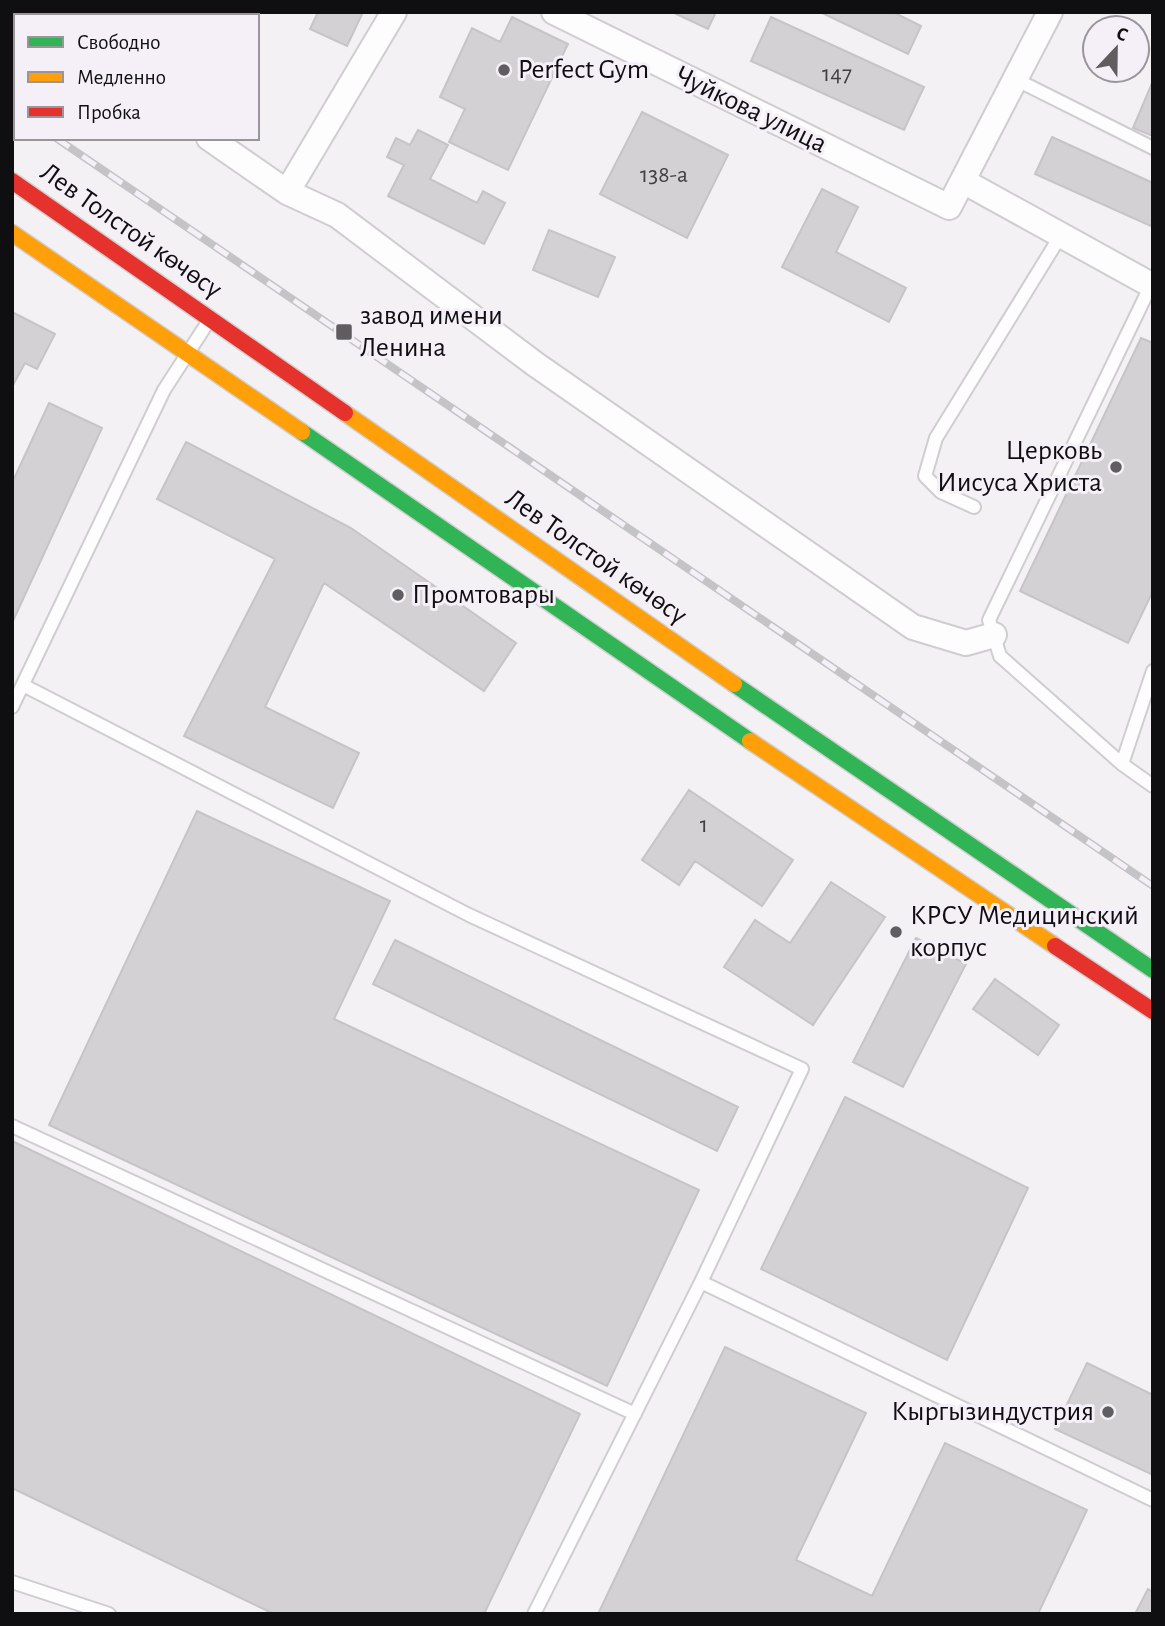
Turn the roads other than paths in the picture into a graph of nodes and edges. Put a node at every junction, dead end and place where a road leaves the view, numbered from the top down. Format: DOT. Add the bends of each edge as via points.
graph roads {
  1 [pos="394,12"];
  2 [pos="554,12"];
  3 [pos="1050,12"];
  4 [pos="1015,79"];
  5 [pos="212,140"];
  6 [pos="1153,148"];
  7 [pos="12,181"];
  8 [pos="963,181"];
  9 [pos="287,192"];
  10 [pos="12,233"];
  11 [pos="1062,235"];
  12 [pos="1152,285"];
  13 [pos="210,318"];
  14 [pos="186,352"];
  15 [pos="974,507"];
  16 [pos="994,635"];
  17 [pos="1153,671"];
  18 [pos="23,685"];
  19 [pos="12,707"];
  20 [pos="1122,764"];
  21 [pos="1153,786"];
  22 [pos="1153,970"];
  23 [pos="1153,1011"];
  24 [pos="12,1126"];
  25 [pos="701,1282"];
  26 [pos="635,1414"];
  27 [pos="1153,1500"];
  28 [pos="12,1582"];
  29 [pos="108,1614"];
  30 [pos="534,1614"];
  1 -- 9 [label="street"];
  2 -- 8 [label="street, Чуйкова улица" via="949,207"];
  3 -- 4 [label="street"];
  4 -- 6 [label="lane"];
  4 -- 8 [label="street"];
  5 -- 9 [label="street"];
  7 -- 13 [label="main road, Лев Толстой көчөсү"];
  8 -- 11 [label="street"];
  9 -- 16 [label="street" via="337,215 535,364 913,627 966,643"];
  10 -- 14 [label="main road"];
  11 -- 12 [label="street"];
  11 -- 15 [label="lane" via="936,438 925,476 940,492"];
  12 -- 16 [label="lane" via="989,620"];
  13 -- 14 [label="lane"];
  13 -- 22 [label="main road, Лев Толстой көчөсү" via="914,810"];
  14 -- 18 [label="lane"];
  14 -- 23 [label="main road" via="894,840"];
  16 -- 20 [label="lane" via="1000,656"];
  17 -- 20 [label="lane"];
  18 -- 19 [label="lane"];
  18 -- 25 [label="lane" via="469,915 802,1069"];
  20 -- 21 [label="lane"];
  24 -- 26 [label="lane"];
  25 -- 26 [label="lane"];
  25 -- 27 [label="lane"];
  26 -- 30 [label="lane"];
  28 -- 29 [label="lane"];
}
